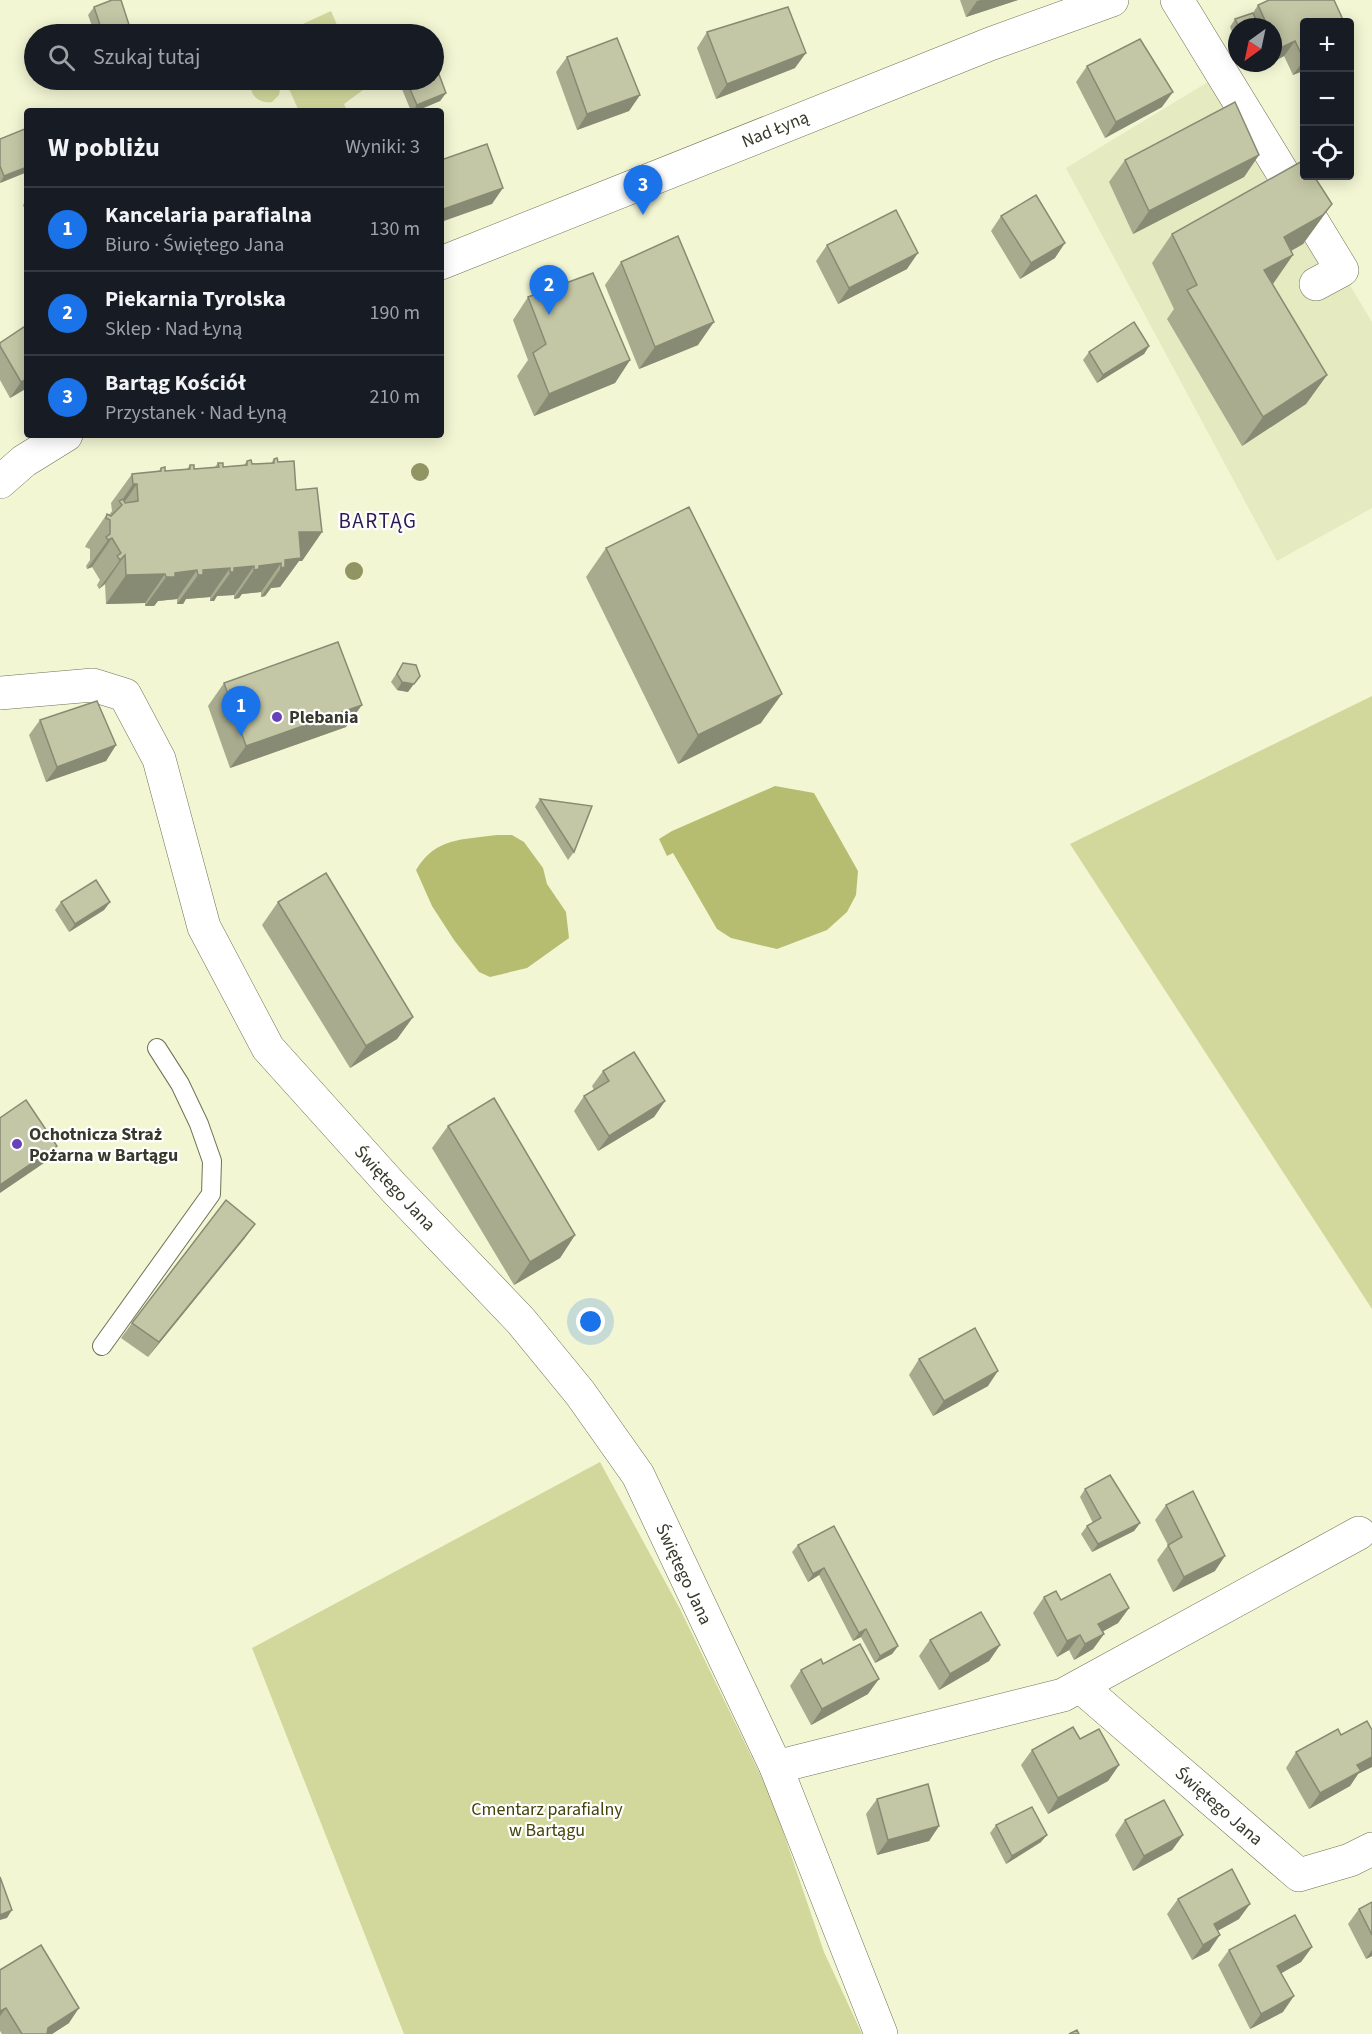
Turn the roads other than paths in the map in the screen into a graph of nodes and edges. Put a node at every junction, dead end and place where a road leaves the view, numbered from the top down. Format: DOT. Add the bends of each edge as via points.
graph roads {
  1 [pos="1112,0"];
  2 [pos="1177,0"];
  3 [pos="444,262"];
  4 [pos="1316,284"];
  5 [pos="61,438"];
  6 [pos="0,482"];
  7 [pos="0,693"];
  8 [pos="157,1048"];
  9 [pos="102,1346"];
  10 [pos="1359,1533"];
  11 [pos="1080,1686"];
  12 [pos="776,1767"];
  13 [pos="1372,1849"];
  14 [pos="881,2034"];
  1 -- 3 [label="street, Nad Łyną"];
  2 -- 4 [label="street" via="1342,270"];
  5 -- 6 [label="street" via="24,461"];
  7 -- 12 [label="street, Świętego Jana" via="93,685 125,695 159,759 204,927 268,1048 521,1321 580,1393 632,1466"];
  8 -- 9 [label="lane" via="199,1124 212,1161 211,1194"];
  10 -- 11 [label="street"];
  11 -- 12 [label="street" via="1063,1695"];
  11 -- 13 [label="street, Świętego Jana" via="1299,1875"];
  12 -- 14 [label="street, Świętego Jana"];
}
